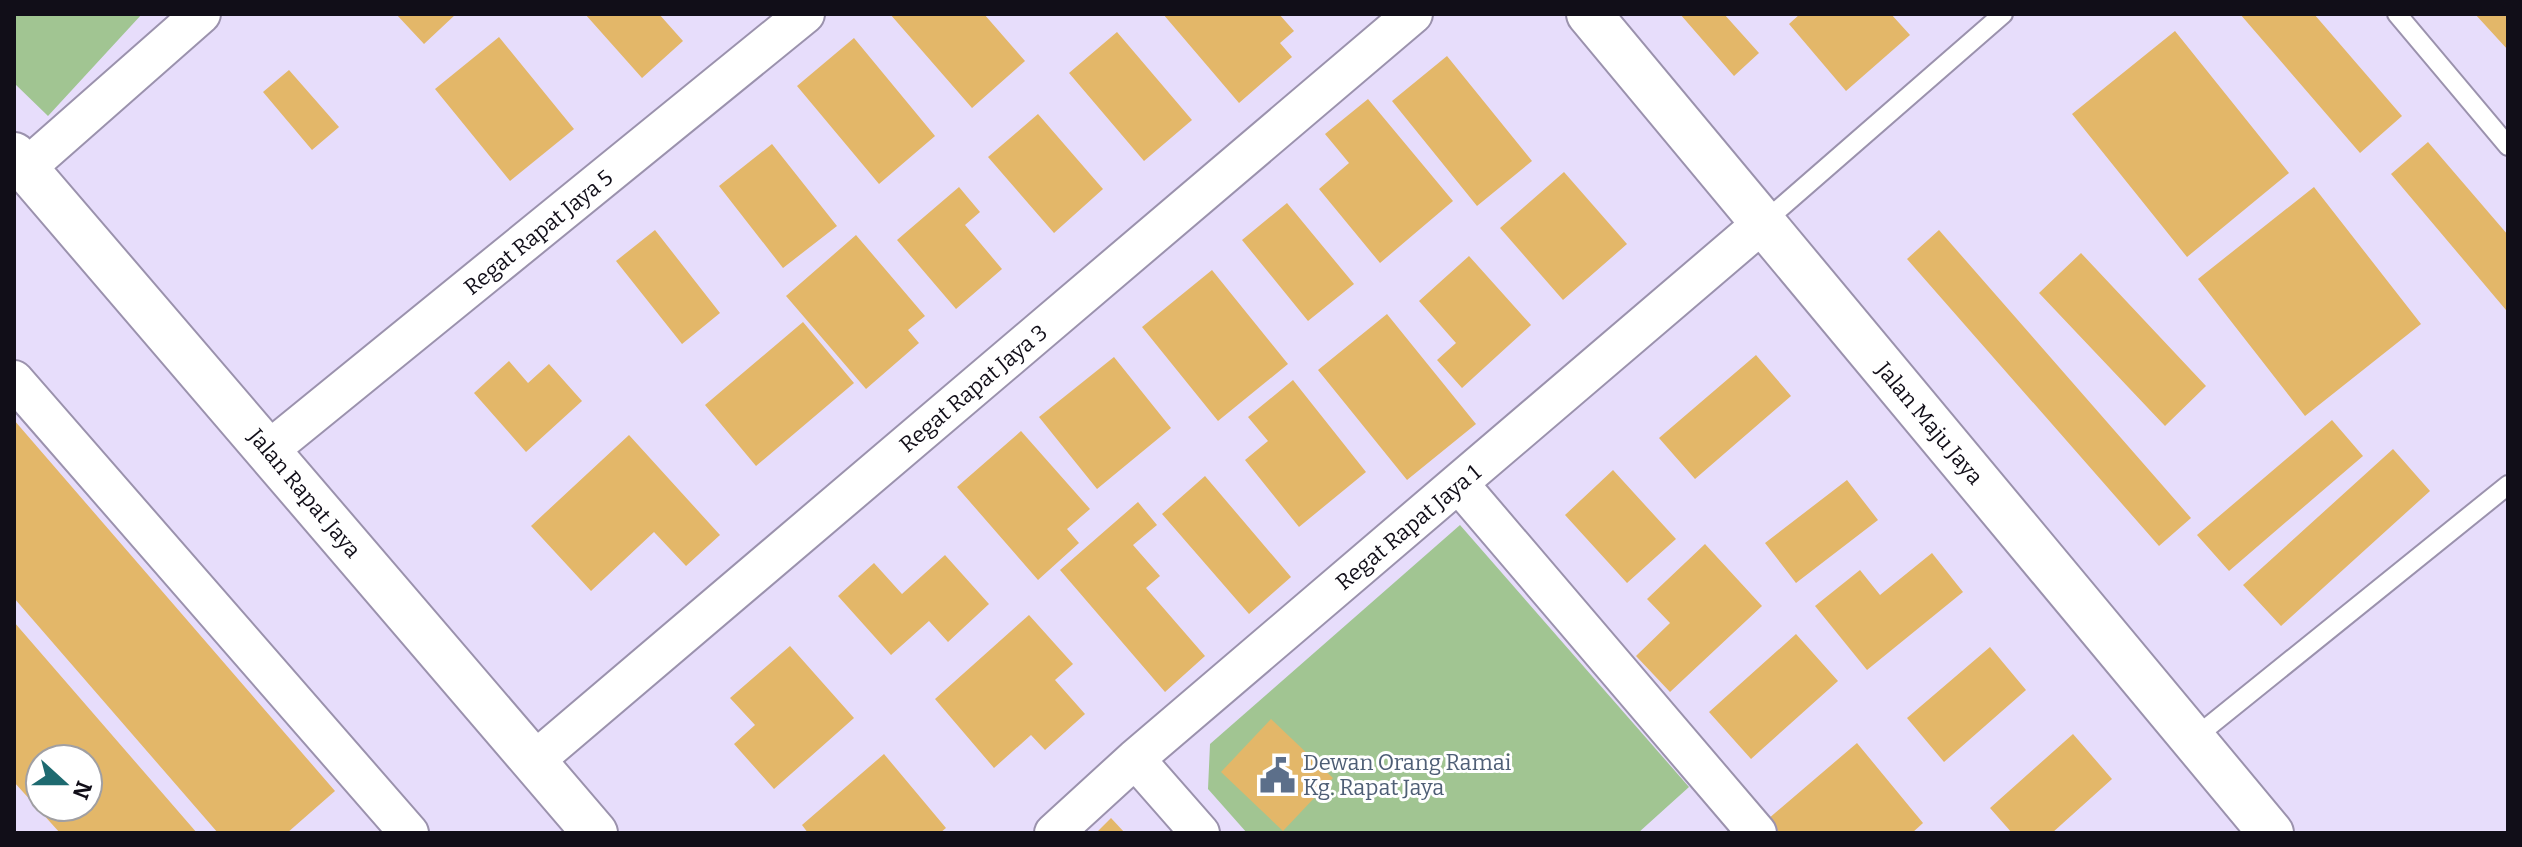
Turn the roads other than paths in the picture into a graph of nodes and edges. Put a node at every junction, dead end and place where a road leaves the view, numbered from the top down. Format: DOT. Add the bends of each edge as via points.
graph roads {
  1 [pos="201,14"];
  2 [pos="805,14"];
  3 [pos="1413,14"];
  4 [pos="1589,14"];
  5 [pos="2003,14"];
  6 [pos="2397,14"];
  7 [pos="2508,146"];
  8 [pos="20,161"];
  9 [pos="1764,222"];
  10 [pos="14,380"];
  11 [pos="269,450"];
  12 [pos="1459,484"];
  13 [pos="2508,485"];
  14 [pos="2193,739"];
  15 [pos="1135,759"];
  16 [pos="533,762"];
  17 [pos="409,833"];
  18 [pos="595,833"];
  19 [pos="1054,833"];
  20 [pos="1200,833"];
  21 [pos="1757,833"];
  22 [pos="2271,833"];
  1 -- 8 [label="street"];
  2 -- 11 [label="street, Regat Rapat Jaya 5"];
  3 -- 16 [label="street, Regat Rapat Jaya 3"];
  4 -- 9 [label="street, Jalan Maju Jaya"];
  5 -- 9 [label="lane"];
  6 -- 7 [label="lane"];
  8 -- 11 [label="street, Jalan Rapat Jaya"];
  9 -- 12 [label="street, Regat Rapat Jaya 1"];
  9 -- 14 [label="street, Jalan Maju Jaya"];
  10 -- 17 [label="street"];
  11 -- 16 [label="street, Jalan Rapat Jaya"];
  12 -- 15 [label="street, Regat Rapat Jaya 1"];
  12 -- 21 [label="street"];
  13 -- 14 [label="lane"];
  14 -- 22 [label="street, Jalan Maju Jaya"];
  15 -- 19 [label="street, Regat Rapat Jaya 1"];
  15 -- 20 [label="street"];
  16 -- 18 [label="street, Jalan Rapat Jaya"];
}
